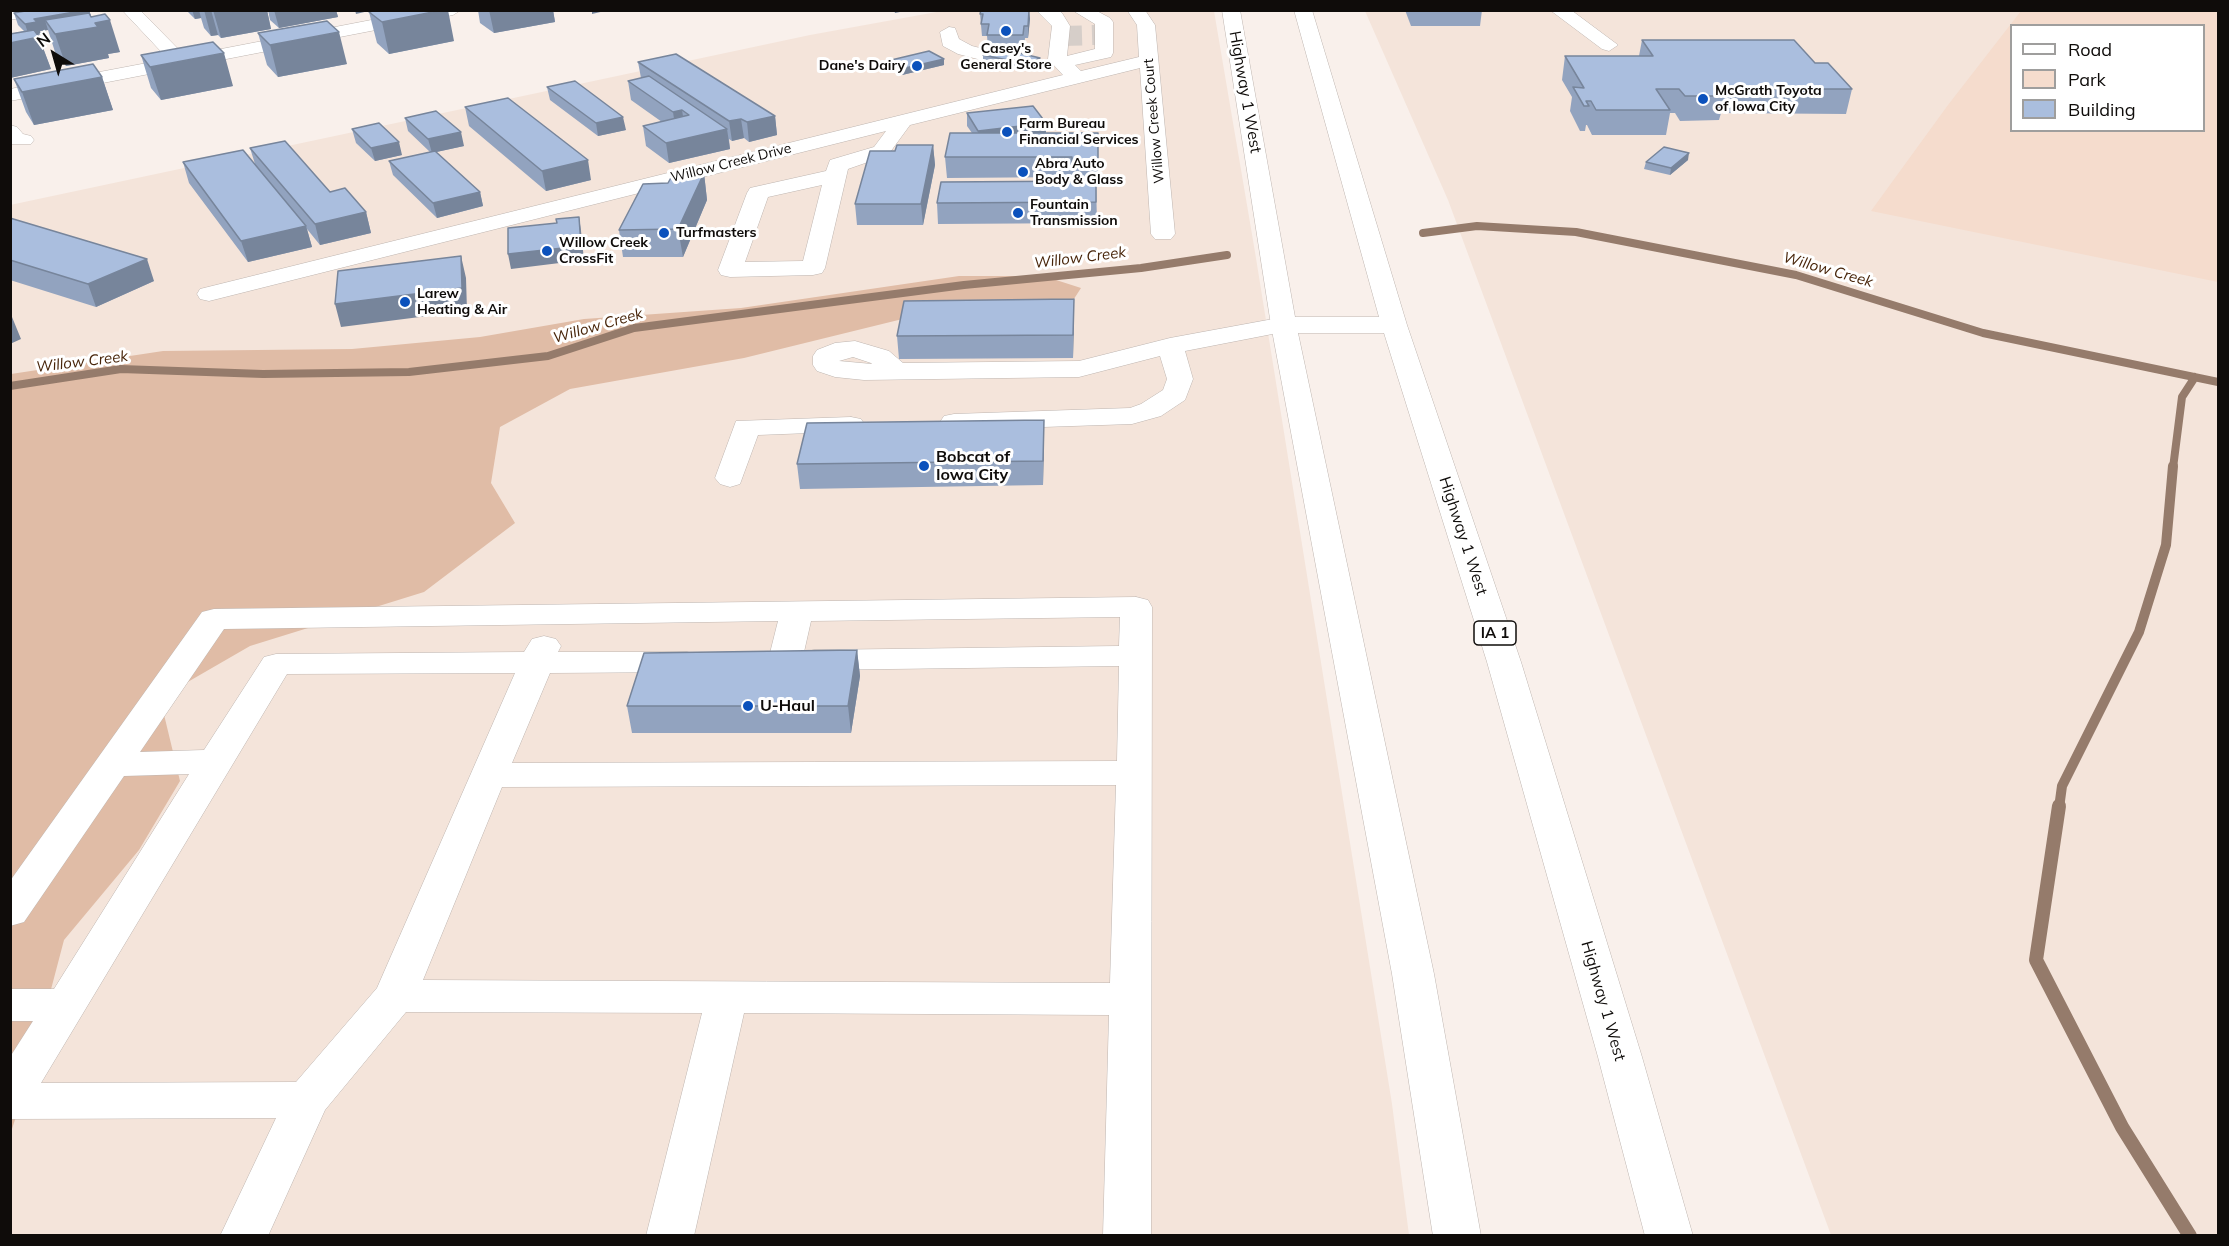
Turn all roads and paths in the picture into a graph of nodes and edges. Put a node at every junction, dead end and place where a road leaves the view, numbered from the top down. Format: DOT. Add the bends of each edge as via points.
graph roads {
  1 [pos="34,10"];
  2 [pos="130,10"];
  3 [pos="453,10"];
  4 [pos="1044,10"];
  5 [pos="1080,10"];
  6 [pos="1136,10"];
  7 [pos="1231,10"];
  8 [pos="1303,10"];
  9 [pos="1558,10"];
  10 [pos="10,15"];
  11 [pos="949,32"];
  12 [pos="1147,34"];
  13 [pos="1100,35"];
  14 [pos="1609,45"];
  15 [pos="993,57"];
  16 [pos="1148,60"];
  17 [pos="180,62"];
  18 [pos="1033,67"];
  19 [pos="1069,70"];
  20 [pos="10,95"];
  21 [pos="905,120"];
  22 [pos="835,175"];
  23 [pos="1163,234"];
  24 [pos="209,294"];
  25 [pos="1284,325"];
  26 [pos="1394,325"];
  27 [pos="1170,346"];
  28 [pos="897,371"];
  29 [pos="933,423"];
  30 [pos="875,424"];
  31 [pos="730,478"];
  32 [pos="797,612"];
  33 [pos="556,615"];
  34 [pos="300,619"];
  35 [pos="1136,656"];
  36 [pos="750,661"];
  37 [pos="785,661"];
  38 [pos="714,662"];
  39 [pos="276,664"];
  40 [pos="537,664"];
  41 [pos="214,762"];
  42 [pos="112,764"];
  43 [pos="1136,773"];
  44 [pos="489,775"];
  45 [pos="10,912"];
  46 [pos="395,996"];
  47 [pos="727,997"];
  48 [pos="1130,999"];
  49 [pos="10,1005"];
  50 [pos="66,1005"];
  51 [pos="10,1095"];
  52 [pos="307,1100"];
  53 [pos="10,1101"];
  54 [pos="244,1236"];
  55 [pos="670,1236"];
  56 [pos="1127,1236"];
  57 [pos="1456,1236"];
  58 [pos="1669,1236"];
  1 -- 10 [label="main road"];
  2 -- 17 [label="main road"];
  3 -- 17 [label="main road"];
  4 -- 19 [label="main road" via="1056,17 1061,26 1057,56"];
  5 -- 13 [label="main road" via="1104,22"];
  6 -- 12 [label="main road, Willow Creek Court"];
  7 -- 25 [label="main road, Highway 1 West"];
  8 -- 26 [label="main road, Highway 1 West / IA 1"];
  9 -- 14 [label="main road"];
  11 -- 15 [label="main road" via="950,42"];
  12 -- 13 [label="main road"];
  12 -- 16 [label="main road, Willow Creek Court"];
  13 -- 19 [label="main road" via="1104,53"];
  16 -- 19 [label="main road, Willow Creek Drive"];
  16 -- 23 [label="main road, Willow Creek Court"];
  17 -- 20 [label="main road"];
  18 -- 19 [label="main road"];
  19 -- 21 [label="main road, Willow Creek Drive"];
  21 -- 22 [label="main road" via="881,152 838,165"];
  21 -- 24 [label="main road, Willow Creek Drive"];
  22 -- 22 [label="main road" via="813,268 730,270 758,193"];
  25 -- 26 [label="main road"];
  25 -- 27 [label="main road"];
  25 -- 57 [label="main road, Highway 1 West" via="1413,974"];
  26 -- 58 [label="main road, Highway 1 West / IA 1" via="1508,674"];
  27 -- 28 [label="main road" via="1079,369"];
  27 -- 29 [label="main road" via="1180,379 1175,394 1151,410 1132,416"];
  30 -- 31 [label="main road" via="746,427"];
  32 -- 33 [label="main road"];
  32 -- 35 [label="main road" via="1136,607"];
  32 -- 37 [label="main road"];
  33 -- 34 [label="main road"];
  33 -- 40 [label="main road"];
  34 -- 39 [label="main road"];
  34 -- 42 [label="main road" via="214,619"];
  35 -- 37 [label="main road"];
  35 -- 43 [label="main road"];
  36 -- 37 [label="main road"];
  38 -- 40 [label="main road"];
  39 -- 40 [label="main road"];
  39 -- 41 [label="main road"];
  40 -- 44 [label="main road"];
  41 -- 42 [label="main road"];
  41 -- 50 [label="main road"];
  42 -- 45 [label="main road"];
  43 -- 44 [label="main road"];
  43 -- 48 [label="main road"];
  44 -- 46 [label="main road"];
  46 -- 47 [label="main road"];
  46 -- 52 [label="main road"];
  47 -- 48 [label="main road"];
  47 -- 55 [label="main road"];
  48 -- 56 [label="main road"];
  49 -- 50 [label="main road"];
  50 -- 51 [label="main road"];
  52 -- 53 [label="main road"];
  52 -- 54 [label="main road"];
}
